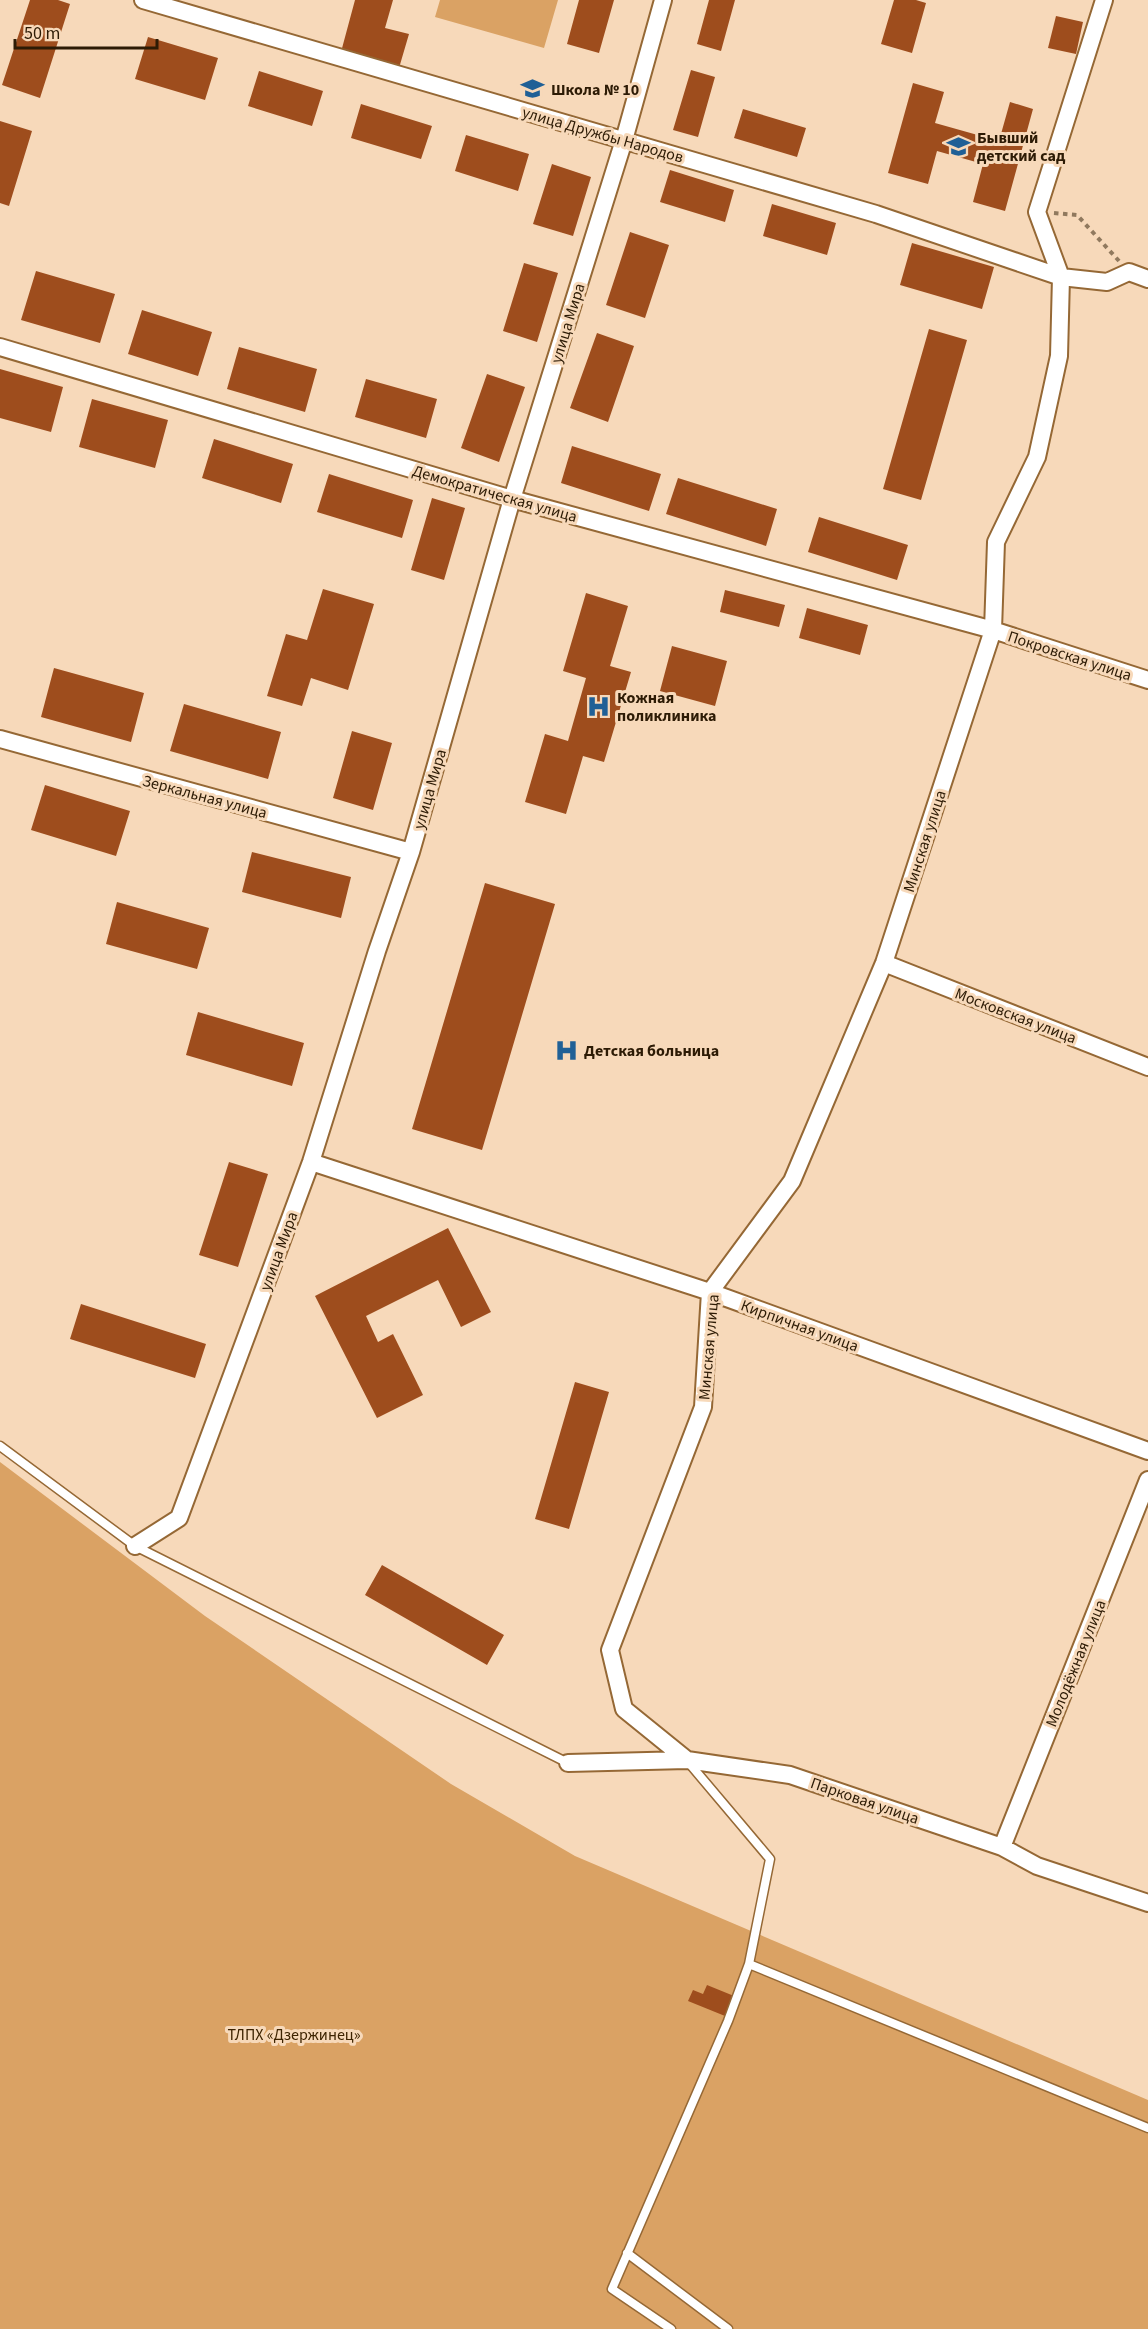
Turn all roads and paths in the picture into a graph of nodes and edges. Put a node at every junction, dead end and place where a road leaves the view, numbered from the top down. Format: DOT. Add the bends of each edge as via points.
graph roads {
  1 [pos="143,0"];
  2 [pos="663,0"];
  3 [pos="1104,0"];
  4 [pos="624,140"];
  5 [pos="1037,212"];
  6 [pos="1129,272"];
  7 [pos="1061,277"];
  8 [pos="1148,279"];
  9 [pos="0,346"];
  10 [pos="512,499"];
  11 [pos="993,630"];
  12 [pos="1148,680"];
  13 [pos="0,739"];
  14 [pos="411,852"];
  15 [pos="884,963"];
  16 [pos="1148,1067"];
  17 [pos="311,1162"];
  18 [pos="710,1292"];
  19 [pos="0,1446"];
  20 [pos="1148,1451"];
  21 [pos="1148,1480"];
  22 [pos="135,1546"];
  23 [pos="687,1760"];
  24 [pos="568,1763"];
  25 [pos="1002,1847"];
  26 [pos="1148,1903"];
  27 [pos="749,1964"];
  28 [pos="1148,2128"];
  29 [pos="627,2253"];
  30 [pos="671,2329"];
  31 [pos="728,2329"];
  1 -- 4 [label="street, улица Дружбы Народов"];
  2 -- 4 [label="street, улица Мира"];
  3 -- 5 [label="street"];
  4 -- 7 [label="street, улица Дружбы Народов" via="876,214"];
  4 -- 10 [label="street, улица Мира"];
  5 -- 6 [label="path" via="1077,215"];
  5 -- 7 [label="street, Минская улица"];
  6 -- 7 [label="street, улица Дружбы Народов" via="1107,282"];
  6 -- 8 [label="street"];
  7 -- 11 [label="street, Минская улица" via="1059,356 1037,457 996,542"];
  9 -- 10 [label="street, Демократическая улица"];
  10 -- 11 [label="street, Демократическая улица"];
  10 -- 14 [label="street, улица Мира"];
  11 -- 12 [label="street, Покровская улица"];
  11 -- 15 [label="street, Минская улица"];
  13 -- 14 [label="street, Зеркальная улица"];
  14 -- 17 [label="street, улица Мира"];
  15 -- 16 [label="street, Московская улица"];
  15 -- 18 [label="street, Минская улица" via="792,1181"];
  17 -- 18 [label="street, Кирпичная улица"];
  17 -- 22 [label="street, улица Мира" via="179,1518"];
  18 -- 20 [label="street, Кирпичная улица"];
  18 -- 23 [label="street, Минская улица" via="703,1407 610,1650 624,1709"];
  19 -- 22 [label="lane"];
  21 -- 25 [label="street, Молодёжная улица"];
  22 -- 24 [label="lane"];
  23 -- 24 [label="street, Парковая улица"];
  23 -- 25 [label="street, Парковая улица" via="790,1775"];
  23 -- 27 [label="lane" via="770,1859"];
  25 -- 26 [label="street, Парковая улица" via="1037,1866"];
  27 -- 28 [label="lane"];
  27 -- 29 [label="lane"];
  29 -- 30 [label="lane" via="612,2289"];
  29 -- 31 [label="lane"];
}
